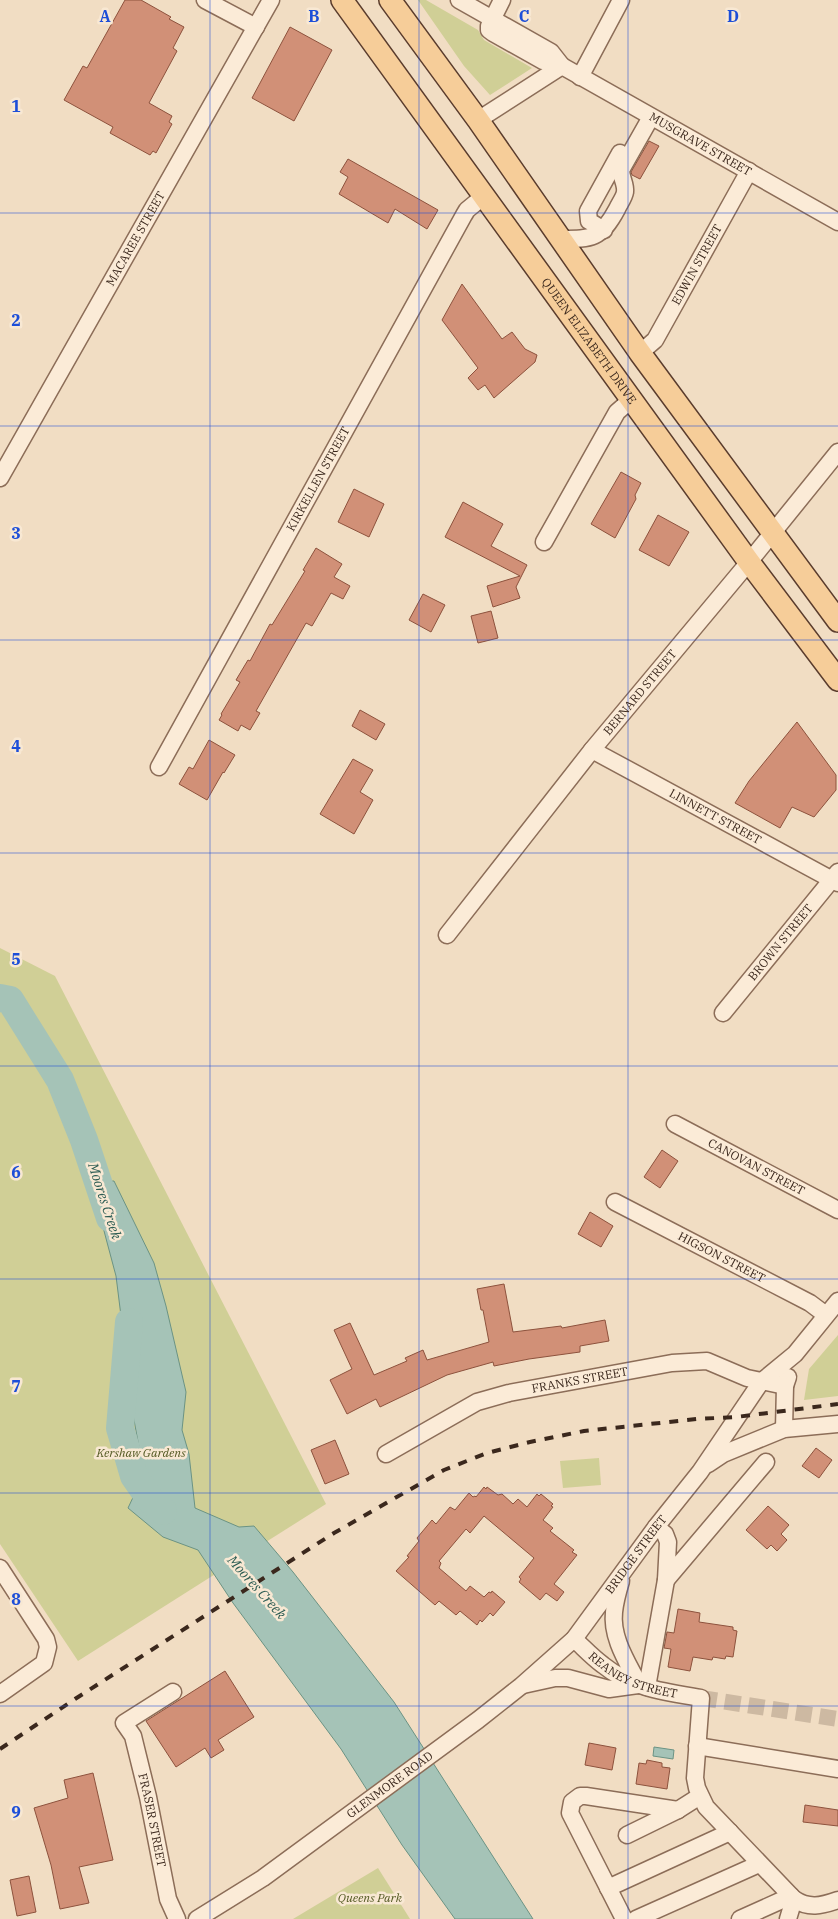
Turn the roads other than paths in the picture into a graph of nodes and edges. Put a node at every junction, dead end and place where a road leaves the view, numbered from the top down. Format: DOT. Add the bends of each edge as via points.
graph roads {
  1 [pos="206,0"];
  2 [pos="272,0"];
  3 [pos="342,0"];
  4 [pos="390,0"];
  5 [pos="459,0"];
  6 [pos="502,0"];
  7 [pos="621,0"];
  8 [pos="493,19"];
  9 [pos="256,27"];
  10 [pos="562,66"];
  11 [pos="580,77"];
  12 [pos="647,114"];
  13 [pos="478,120"];
  14 [pos="749,171"];
  15 [pos="484,196"];
  16 [pos="838,222"];
  17 [pos="604,230"];
  18 [pos="561,238"];
  19 [pos="640,353"];
  20 [pos="632,399"];
  21 [pos="838,452"];
  22 [pos="0,478"];
  23 [pos="773,532"];
  24 [pos="544,542"];
  25 [pos="749,562"];
  26 [pos="838,621"];
  27 [pos="838,680"];
  28 [pos="592,750"];
  29 [pos="159,767"];
  30 [pos="836,878"];
  31 [pos="447,935"];
  32 [pos="723,1013"];
  33 [pos="675,1124"];
  34 [pos="615,1202"];
  35 [pos="838,1210"];
  36 [pos="838,1301"];
  37 [pos="826,1315"];
  38 [pos="796,1354"];
  39 [pos="761,1382"];
  40 [pos="785,1386"];
  41 [pos="838,1424"];
  42 [pos="784,1430"];
  43 [pos="386,1454"];
  44 [pos="766,1462"];
  45 [pos="700,1472"];
  46 [pos="656,1527"];
  47 [pos="0,1568"];
  48 [pos="622,1575"];
  49 [pos="666,1580"];
  50 [pos="574,1639"];
  51 [pos="521,1686"];
  52 [pos="643,1686"];
  53 [pos="173,1692"];
  54 [pos="0,1694"];
  55 [pos="697,1746"];
  56 [pos="838,1768"];
  57 [pos="700,1796"];
  58 [pos="678,1810"];
  59 [pos="730,1832"];
  60 [pos="627,1835"];
  61 [pos="759,1864"];
  62 [pos="608,1888"];
  63 [pos="792,1898"];
  64 [pos="838,1900"];
  65 [pos="177,1919"];
  66 [pos="197,1919"];
  67 [pos="624,1919"];
  68 [pos="636,1919"];
  69 [pos="740,1919"];
  70 [pos="788,1919"];
  1 -- 9 [label="street"];
  2 -- 9 [label="street, MACAREE STREET"];
  3 -- 15 [label="main road, QUEEN ELIZABETH DRIVE"];
  4 -- 13 [label="main road"];
  5 -- 8 [label="street, MUSGRAVE STREET"];
  6 -- 8 [label="street"];
  7 -- 11 [label="street" via="594,34"];
  8 -- 10 [label="street, MUSGRAVE STREET" via="550,52"];
  9 -- 22 [label="street, MACAREE STREET"];
  10 -- 11 [label="street, MUSGRAVE STREET"];
  10 -- 13 [label="street"];
  11 -- 12 [label="street, MUSGRAVE STREET"];
  12 -- 14 [label="street, MUSGRAVE STREET"];
  12 -- 17 [label="street" via="622,170 625,195"];
  12 -- 17 [label="street" via="588,211 589,221"];
  13 -- 18 [label="main road"];
  14 -- 16 [label="street, MUSGRAVE STREET"];
  14 -- 19 [label="street, EDWIN STREET" via="655,340"];
  15 -- 20 [label="main road, QUEEN ELIZABETH DRIVE"];
  15 -- 29 [label="street, KIRKELLEN STREET" via="464,215"];
  17 -- 18 [label="street" via="585,239"];
  18 -- 19 [label="main road"];
  19 -- 23 [label="main road"];
  20 -- 24 [label="street" via="616,412"];
  20 -- 25 [label="main road, QUEEN ELIZABETH DRIVE"];
  21 -- 23 [label="street, BERNARD STREET"];
  23 -- 25 [label="street, BERNARD STREET"];
  23 -- 26 [label="main road"];
  25 -- 27 [label="main road, QUEEN ELIZABETH DRIVE"];
  25 -- 28 [label="street, BERNARD STREET"];
  28 -- 30 [label="street, LINNETT STREET"];
  28 -- 31 [label="street, BERNARD STREET"];
  30 -- 32 [label="street, BROWN STREET"];
  33 -- 35 [label="street, CANOVAN STREET"];
  34 -- 37 [label="street, HIGSON STREET" via="810,1303"];
  36 -- 37 [label="street, BRIDGE STREET"];
  37 -- 38 [label="street, BRIDGE STREET"];
  38 -- 39 [label="street, BRIDGE STREET"];
  38 -- 40 [label="street, BRIDGE STREET"];
  39 -- 40 [label="street, FRANKS STREET"];
  39 -- 43 [label="street, FRANKS STREET" via="707,1360 693,1360 509,1393 477,1402"];
  39 -- 45 [label="street, BRIDGE STREET"];
  40 -- 42 [label="street, BRIDGE STREET"];
  41 -- 42 [label="street"];
  42 -- 45 [label="street, BRIDGE STREET" via="723,1454"];
  44 -- 49 [label="street"];
  45 -- 46 [label="street, BRIDGE STREET"];
  46 -- 48 [label="street, BRIDGE STREET"];
  46 -- 49 [label="street" via="668,1542"];
  47 -- 54 [label="street" via="48,1647 44,1663"];
  48 -- 50 [label="street, BRIDGE STREET"];
  48 -- 52 [label="street" via="614,1612 615,1632"];
  49 -- 52 [label="street"];
  50 -- 51 [label="street, GLENMORE ROAD"];
  50 -- 52 [label="street, REANEY STREET" via="615,1674"];
  51 -- 52 [label="street" via="568,1678 609,1689"];
  51 -- 66 [label="street, GLENMORE ROAD" via="263,1878"];
  52 -- 55 [label="street, REANEY STREET" via="701,1698"];
  53 -- 65 [label="street, FRASER STREET" via="124,1723 133,1736 168,1899"];
  55 -- 56 [label="street"];
  55 -- 57 [label="street" via="695,1778"];
  57 -- 58 [label="street"];
  57 -- 59 [label="street"];
  58 -- 60 [label="street"];
  58 -- 62 [label="street" via="586,1796 572,1802 570,1813"];
  59 -- 61 [label="street"];
  59 -- 62 [label="street"];
  61 -- 63 [label="street"];
  61 -- 68 [label="street"];
  62 -- 67 [label="street"];
  63 -- 64 [label="street" via="810,1906"];
  63 -- 69 [label="street"];
  63 -- 70 [label="street"];
}
